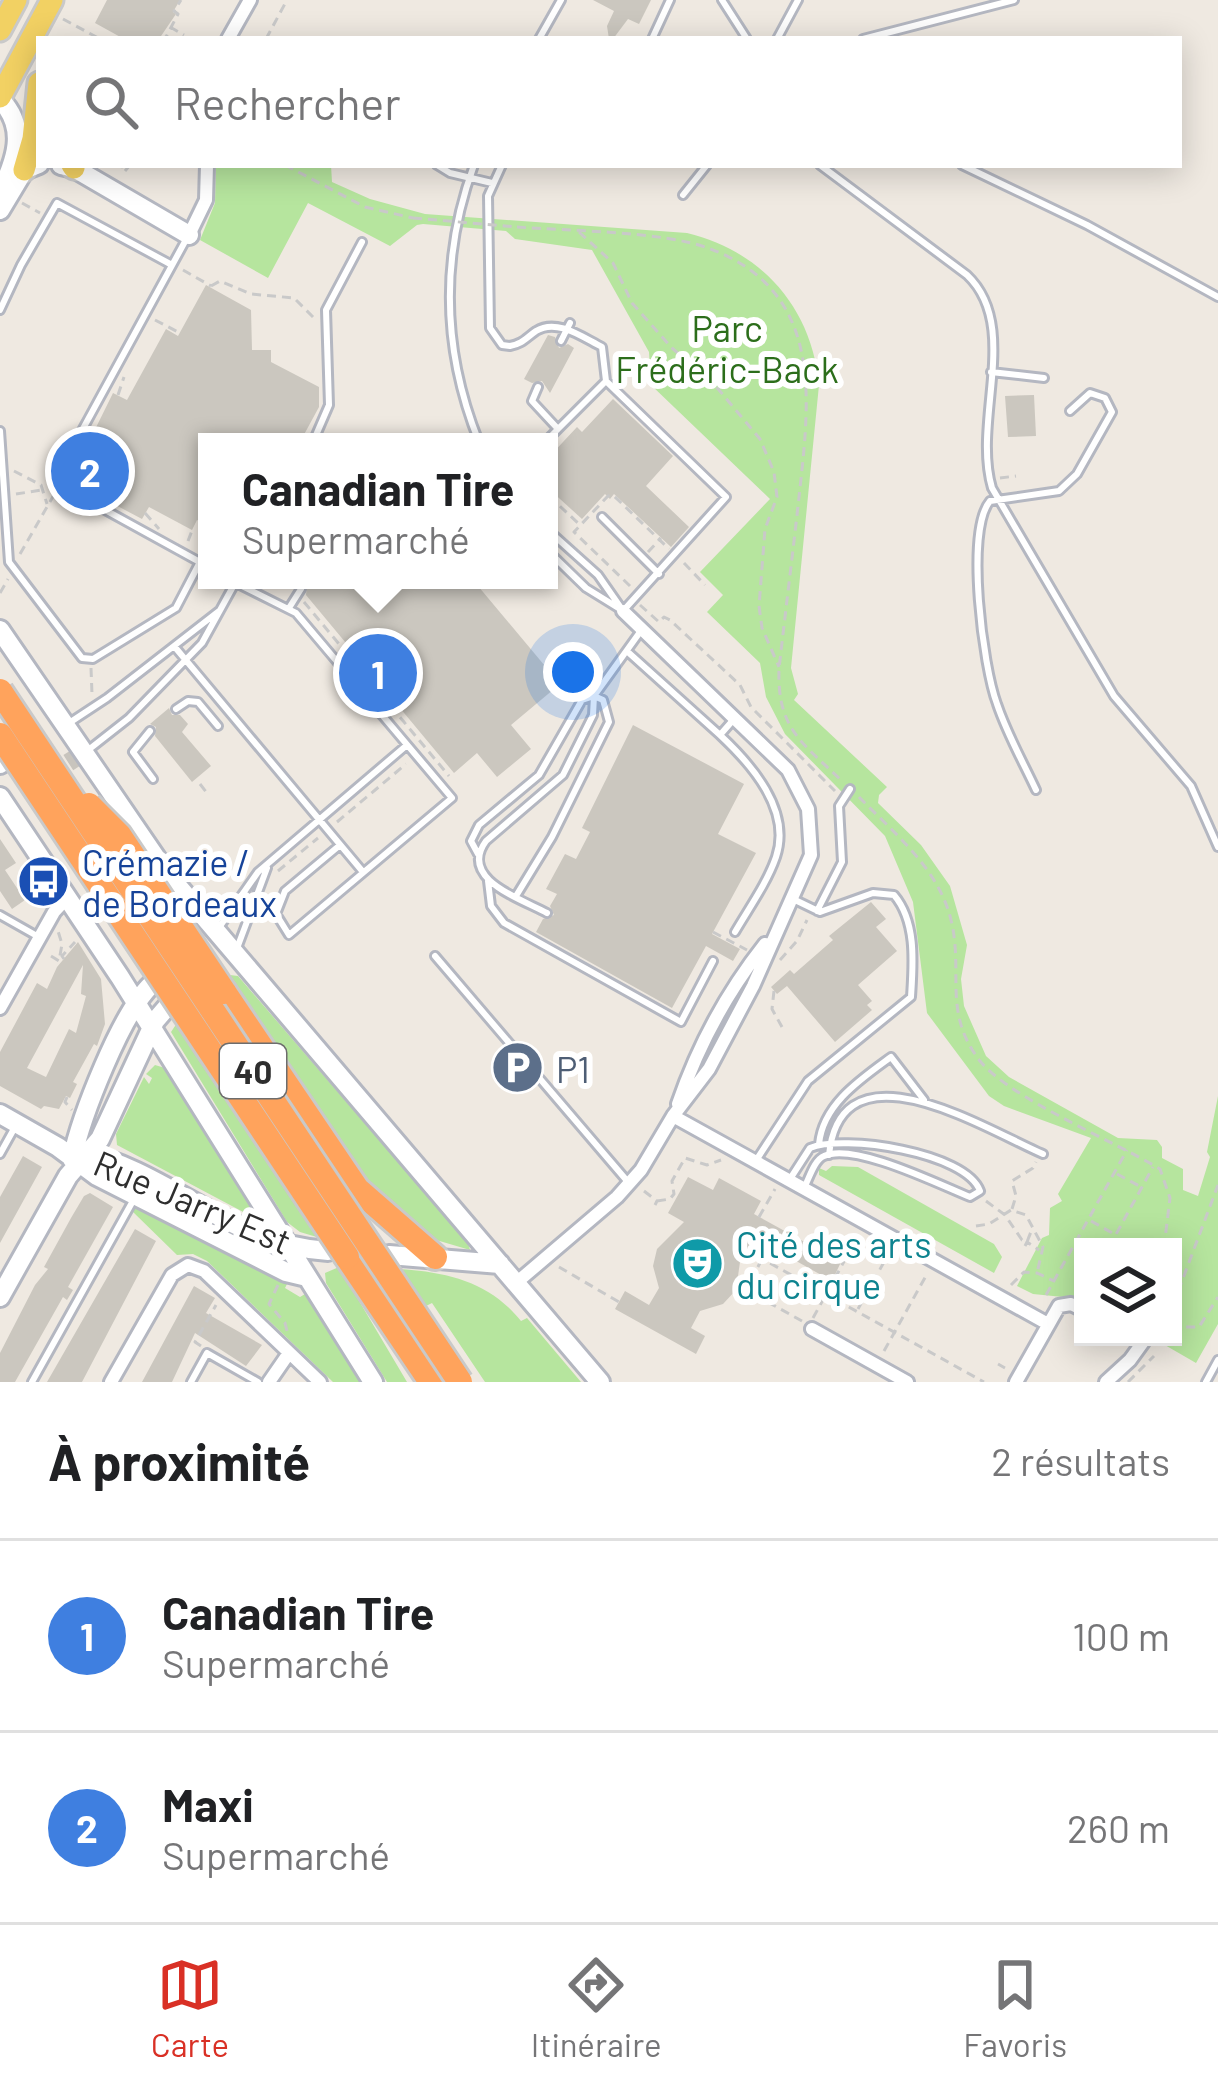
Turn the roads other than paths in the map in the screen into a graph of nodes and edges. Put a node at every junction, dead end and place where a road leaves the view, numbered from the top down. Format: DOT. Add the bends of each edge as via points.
graph roads {
  1 [pos="16,0"];
  2 [pos="250,0"];
  3 [pos="561,0"];
  4 [pos="670,0"];
  5 [pos="722,0"];
  6 [pos="798,0"];
  7 [pos="1014,0"];
  8 [pos="0,30"];
  9 [pos="230,36"];
  10 [pos="541,36"];
  11 [pos="653,36"];
  12 [pos="745,36"];
  13 [pos="779,36"];
  14 [pos="875,36"];
  15 [pos="36,42"];
  16 [pos="0,98"];
  17 [pos="36,133"];
  18 [pos="32,167"];
  19 [pos="72,168"];
  20 [pos="207,168"];
  21 [pos="443,168"];
  22 [pos="473,168"];
  23 [pos="500,168"];
  24 [pos="705,168"];
  25 [pos="824,168"];
  26 [pos="968,168"];
  27 [pos="470,175"];
  28 [pos="492,183"];
  29 [pos="0,194"];
  30 [pos="683,195"];
  31 [pos="0,210"];
  32 [pos="189,235"];
  33 [pos="362,242"];
  34 [pos="172,265"];
  35 [pos="1218,296"];
  36 [pos="0,310"];
  37 [pos="568,326"];
  38 [pos="561,341"];
  39 [pos="991,372"];
  40 [pos="1044,377"];
  41 [pos="607,380"];
  42 [pos="538,387"];
  43 [pos="1070,411"];
  44 [pos="558,429"];
  45 [pos="0,430"];
  46 [pos="317,433"];
  47 [pos="476,433"];
  48 [pos="554,433"];
  49 [pos="997,497"];
  50 [pos="602,517"];
  51 [pos="558,539"];
  52 [pos="198,561"];
  53 [pos="558,561"];
  54 [pos="198,573"];
  55 [pos="659,574"];
  56 [pos="230,589"];
  57 [pos="250,589"];
  58 [pos="301,589"];
  59 [pos="221,608"];
  60 [pos="289,608"];
  61 [pos="623,611"];
  62 [pos="0,629"];
  63 [pos="643,629"];
  64 [pos="174,646"];
  65 [pos="628,652"];
  66 [pos="185,660"];
  67 [pos="594,695"];
  68 [pos="176,710"];
  69 [pos="6,712"];
  70 [pos="735,717"];
  71 [pos="218,726"];
  72 [pos="62,727"];
  73 [pos="151,730"];
  74 [pos="720,735"];
  75 [pos="407,745"];
  76 [pos="81,755"];
  77 [pos="45,760"];
  78 [pos="153,779"];
  79 [pos="850,789"];
  80 [pos="1036,790"];
  81 [pos="23,792"];
  82 [pos="2,801"];
  83 [pos="319,820"];
  84 [pos="340,845"];
  85 [pos="1218,847"];
  86 [pos="478,854"];
  87 [pos="274,858"];
  88 [pos="363,872"];
  89 [pos="488,881"];
  90 [pos="74,894"];
  91 [pos="516,896"];
  92 [pos="793,899"];
  93 [pos="817,911"];
  94 [pos="547,913"];
  95 [pos="0,915"];
  96 [pos="735,932"];
  97 [pos="774,932"];
  98 [pos="40,938"];
  99 [pos="210,941"];
  100 [pos="233,954"];
  101 [pos="435,956"];
  102 [pos="713,961"];
  103 [pos="221,980"];
  104 [pos="152,984"];
  105 [pos="727,999"];
  106 [pos="136,1004"];
  107 [pos="167,1007"];
  108 [pos="0,1008"];
  109 [pos="741,1009"];
  110 [pos="152,1028"];
  111 [pos="926,1102"];
  112 [pos="674,1116"];
  113 [pos="8,1119"];
  114 [pos="819,1144"];
  115 [pos="830,1144"];
  116 [pos="0,1154"];
  117 [pos="1043,1154"];
  118 [pos="829,1155"];
  119 [pos="73,1158"];
  120 [pos="756,1161"];
  121 [pos="790,1180"];
  122 [pos="630,1184"];
  123 [pos="804,1188"];
  124 [pos="136,1196"];
  125 [pos="289,1247"];
  126 [pos="328,1251"];
  127 [pos="389,1255"];
  128 [pos="435,1257"];
  129 [pos="500,1264"];
  130 [pos="307,1277"];
  131 [pos="516,1282"];
  132 [pos="0,1297"];
  133 [pos="1074,1307"];
  134 [pos="1048,1324"];
  135 [pos="812,1329"];
  136 [pos="1136,1346"];
  137 [pos="290,1353"];
  138 [pos="1218,1360"];
  139 [pos="32,1382"];
  140 [pos="111,1382"];
  141 [pos="191,1382"];
  142 [pos="259,1382"];
  143 [pos="269,1382"];
  144 [pos="320,1382"];
  145 [pos="373,1382"];
  146 [pos="431,1382"];
  147 [pos="460,1382"];
  148 [pos="600,1382"];
  149 [pos="907,1382"];
  150 [pos="1016,1382"];
  151 [pos="1106,1382"];
  152 [pos="1206,1382"];
  1 -- 8 [label="main road"];
  2 -- 9 [label="street"];
  3 -- 10 [label="lane"];
  4 -- 11 [label="lane"];
  5 -- 12 [label="lane"];
  6 -- 13 [label="lane"];
  7 -- 14 [label="lane"];
  15 -- 16 [label="main road"];
  16 -- 29 [label="main road" via="18,137"];
  17 -- 18 [label="main road"];
  18 -- 31 [label="main road"];
  19 -- 32 [label="main road"];
  20 -- 32 [label="street" via="206,200"];
  21 -- 27 [label="lane"];
  22 -- 27 [label="lane"];
  23 -- 28 [label="lane"];
  24 -- 30 [label="lane"];
  25 -- 39 [label="lane" via="978,285 992,314"];
  26 -- 35 [label="lane"];
  27 -- 28 [label="lane"];
  27 -- 47 [label="lane" via="455,229 448,309"];
  28 -- 37 [label="lane" via="494,338 519,345 539,329"];
  32 -- 34 [label="lane"];
  33 -- 46 [label="lane" via="326,310 329,405"];
  34 -- 36 [label="lane" via="57,203"];
  34 -- 52 [label="lane" via="65,470 87,500"];
  37 -- 38 [label="lane"];
  37 -- 41 [label="lane" via="602,347"];
  39 -- 40 [label="lane"];
  39 -- 49 [label="lane" via="985,432"];
  41 -- 44 [label="lane"];
  41 -- 55 [label="lane" via="726,497"];
  42 -- 44 [label="lane" via="532,401"];
  43 -- 49 [label="lane" via="1090,393 1106,398 1112,412 1069,483 1048,494"];
  44 -- 48 [label="lane"];
  45 -- 54 [label="lane" via="8,562 82,658 172,611"];
  49 -- 80 [label="lane" via="985,505 979,530 987,661 998,707"];
  49 -- 85 [label="lane" via="1114,696 1191,786"];
  50 -- 55 [label="lane"];
  51 -- 61 [label="lane"];
  53 -- 61 [label="lane"];
  55 -- 61 [label="lane"];
  56 -- 59 [label="lane"];
  57 -- 60 [label="lane"];
  58 -- 60 [label="lane"];
  59 -- 64 [label="lane"];
  59 -- 66 [label="lane"];
  60 -- 75 [label="lane"];
  61 -- 63 [label="street"];
  62 -- 72 [label="main road"];
  63 -- 65 [label="lane"];
  63 -- 70 [label="street"];
  64 -- 66 [label="lane"];
  64 -- 72 [label="lane"];
  65 -- 67 [label="lane"];
  65 -- 74 [label="lane"];
  66 -- 76 [label="lane"];
  66 -- 83 [label="lane"];
  67 -- 86 [label="lane" via="593,715 563,775"];
  67 -- 86 [label="lane" via="582,700 539,775 479,825 471,841"];
  67 -- 91 [label="lane" via="607,706 608,722"];
  68 -- 71 [label="lane" via="198,702"];
  69 -- 77 [label="highway, 40, bridge"];
  69 -- 146 [label="highway, 40, bridge"];
  70 -- 74 [label="lane"];
  70 -- 92 [label="street" via="788,770 808,808 811,855"];
  72 -- 76 [label="main road"];
  73 -- 78 [label="lane" via="133,752"];
  74 -- 96 [label="lane" via="761,781 779,835 773,863"];
  75 -- 83 [label="lane"];
  75 -- 88 [label="lane" via="452,798"];
  76 -- 99 [label="main road"];
  77 -- 103 [label="highway, bridge" via="119,835"];
  77 -- 147 [label="highway, 40, bridge"];
  79 -- 93 [label="lane" via="842,798 842,862"];
  81 -- 82 [label="main road"];
  82 -- 90 [label="main road"];
  83 -- 84 [label="lane"];
  83 -- 87 [label="lane"];
  84 -- 88 [label="lane"];
  84 -- 88 [label="lane" via="283,893 276,914 289,934"];
  86 -- 89 [label="lane"];
  87 -- 99 [label="lane"];
  87 -- 100 [label="lane"];
  89 -- 91 [label="lane"];
  89 -- 102 [label="lane" via="503,923 681,1022"];
  90 -- 98 [label="street"];
  90 -- 106 [label="main road"];
  91 -- 94 [label="lane"];
  92 -- 93 [label="lane"];
  92 -- 97 [label="street"];
  93 -- 120 [label="lane" via="893,895 914,957 911,997 816,1072"];
  95 -- 98 [label="lane"];
  97 -- 105 [label="street"];
  97 -- 109 [label="street"];
  98 -- 108 [label="street"];
  99 -- 100 [label="main road"];
  100 -- 103 [label="main road"];
  100 -- 129 [label="main road"];
  101 -- 122 [label="lane"];
  103 -- 128 [label="highway" via="357,1189"];
  104 -- 106 [label="main road"];
  105 -- 109 [label="lane"];
  105 -- 112 [label="street"];
  106 -- 110 [label="main road"];
  106 -- 119 [label="main road" via="80,1125"];
  107 -- 110 [label="main road"];
  109 -- 112 [label="street"];
  110 -- 119 [label="main road" via="100,1139"];
  110 -- 125 [label="main road"];
  111 -- 114 [label="lane" via="891,1057 830,1110"];
  111 -- 115 [label="lane" via="873,1096 840,1118"];
  111 -- 117 [label="lane"];
  112 -- 120 [label="street"];
  112 -- 122 [label="street"];
  113 -- 116 [label="lane"];
  113 -- 119 [label="main road, Rue Jarry Est"];
  114 -- 115 [label="lane"];
  114 -- 121 [label="lane"];
  115 -- 118 [label="lane"];
  115 -- 118 [label="lane" via="933,1157 971,1175 977,1196 884,1162"];
  118 -- 123 [label="lane"];
  119 -- 124 [label="main road, Rue Jarry Est"];
  119 -- 125 [label="main road, Rue Jarry Est" via="110,1160"];
  119 -- 132 [label="main road"];
  120 -- 121 [label="street"];
  121 -- 123 [label="street"];
  122 -- 131 [label="street"];
  123 -- 134 [label="street"];
  124 -- 130 [label="main road, Rue Jarry Est"];
  124 -- 139 [label="lane"];
  125 -- 126 [label="main road, Rue Jarry Est"];
  125 -- 130 [label="main road"];
  127 -- 128 [label="main road"];
  128 -- 129 [label="main road"];
  129 -- 131 [label="main road"];
  130 -- 145 [label="main road"];
  131 -- 148 [label="main road"];
  133 -- 134 [label="street" via="1062,1304"];
  134 -- 150 [label="street"];
  135 -- 149 [label="street"];
  136 -- 151 [label="street"];
  137 -- 140 [label="street" via="204,1271 182,1266"];
  137 -- 143 [label="street"];
  137 -- 144 [label="street"];
  138 -- 152 [label="lane"];
  141 -- 142 [label="lane" via="207,1353"];
}
